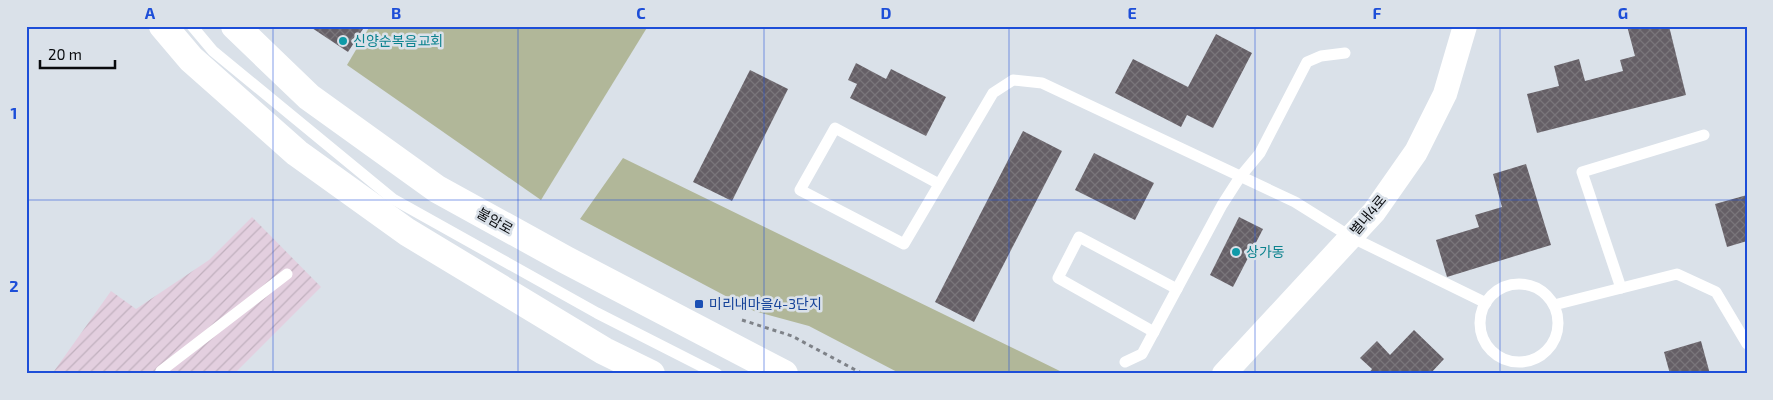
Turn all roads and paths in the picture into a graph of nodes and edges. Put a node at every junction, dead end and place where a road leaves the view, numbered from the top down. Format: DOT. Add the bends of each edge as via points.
graph roads {
  1 [pos="163,26"];
  2 [pos="192,26"];
  3 [pos="235,26"];
  4 [pos="1465,26"];
  5 [pos="1346,53"];
  6 [pos="1704,135"];
  7 [pos="1240,177"];
  8 [pos="939,184"];
  9 [pos="1350,237"];
  10 [pos="287,274"];
  11 [pos="1621,288"];
  12 [pos="1177,289"];
  13 [pos="1486,303"];
  14 [pos="1554,305"];
  15 [pos="740,319"];
  16 [pos="1154,332"];
  17 [pos="1747,344"];
  18 [pos="1125,362"];
  19 [pos="160,374"];
  20 [pos="651,374"];
  21 [pos="717,374"];
  22 [pos="784,374"];
  23 [pos="864,374"];
  24 [pos="1224,374"];
  1 -- 20 [label="street" via="191,59 297,153 407,232 595,346"];
  2 -- 21 [label="lane" via="213,51 393,199 597,313"];
  3 -- 22 [label="street, 불암로" via="309,97 437,189"];
  4 -- 9 [label="street, 별내4로" via="1445,94 1416,152 1374,212"];
  5 -- 7 [label="lane" via="1321,56 1307,62 1260,153"];
  6 -- 11 [label="lane" via="1582,172"];
  7 -- 8 [label="lane" via="1042,83 1013,80 993,92"];
  7 -- 9 [label="lane" via="1295,202"];
  7 -- 12 [label="lane"];
  8 -- 8 [label="lane" via="904,244 800,190 836,128"];
  9 -- 13 [label="lane"];
  9 -- 24 [label="street, 별내4로"];
  10 -- 19 [label="lane"];
  11 -- 14 [label="lane"];
  11 -- 17 [label="lane" via="1677,274 1716,292"];
  12 -- 16 [label="lane"];
  12 -- 16 [label="lane" via="1079,237 1058,278"];
  13 -- 14 [label="lane" via="1507,286 1520,284 1544,293"];
  13 -- 14 [label="lane" via="1481,315 1484,340 1501,358 1513,362 1532,360 1555,340 1558,315"];
  15 -- 23 [label="path" via="792,336"];
  16 -- 18 [label="lane" via="1142,354"];
}
